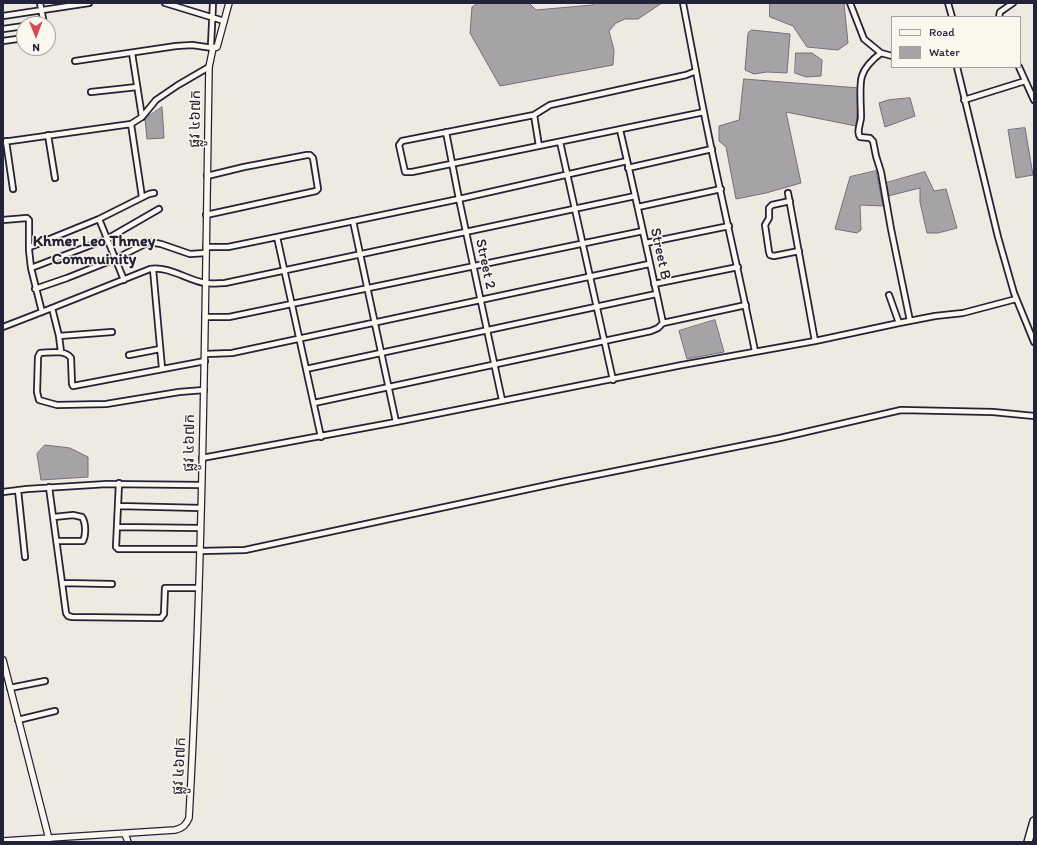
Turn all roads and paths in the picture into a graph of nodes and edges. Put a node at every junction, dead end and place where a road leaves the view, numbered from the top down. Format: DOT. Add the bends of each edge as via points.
graph roads {
  1 [pos="40,3"];
  2 [pos="89,3"];
  3 [pos="165,3"];
  4 [pos="213,3"];
  5 [pos="229,3"];
  6 [pos="683,3"];
  7 [pos="850,3"];
  8 [pos="948,3"];
  9 [pos="1013,3"];
  10 [pos="41,10"];
  11 [pos="3,16"];
  12 [pos="42,16"];
  13 [pos="952,16"];
  14 [pos="999,16"];
  15 [pos="212,17"];
  16 [pos="224,21"];
  17 [pos="16,27"];
  18 [pos="3,29"];
  19 [pos="16,39"];
  20 [pos="3,41"];
  21 [pos="213,48"];
  22 [pos="132,53"];
  23 [pos="881,53"];
  24 [pos="891,56"];
  25 [pos="75,61"];
  26 [pos="209,67"];
  27 [pos="957,68"];
  28 [pos="1019,68"];
  29 [pos="696,72"];
  30 [pos="1025,81"];
  31 [pos="137,86"];
  32 [pos="91,92"];
  33 [pos="964,100"];
  34 [pos="1034,100"];
  35 [pos="704,112"];
  36 [pos="534,115"];
  37 [pos="142,117"];
  38 [pos="131,124"];
  39 [pos="620,130"];
  40 [pos="446,132"];
  41 [pos="48,135"];
  42 [pos="4,141"];
  43 [pos="560,142"];
  44 [pos="539,146"];
  45 [pos="712,149"];
  46 [pos="627,161"];
  47 [pos="452,164"];
  48 [pos="628,168"];
  49 [pos="568,175"];
  50 [pos="207,176"];
  51 [pos="55,178"];
  52 [pos="13,188"];
  53 [pos="721,189"];
  54 [pos="154,193"];
  55 [pos="788,193"];
  56 [pos="635,196"];
  57 [pos="142,197"];
  58 [pos="459,199"];
  59 [pos="790,201"];
  60 [pos="638,207"];
  61 [pos="158,209"];
  62 [pos="575,209"];
  63 [pos="206,215"];
  64 [pos="99,219"];
  65 [pos="3,220"];
  66 [pos="353,221"];
  67 [pos="729,226"];
  68 [pos="643,230"];
  69 [pos="466,232"];
  70 [pos="277,237"];
  71 [pos="107,238"];
  72 [pos="583,243"];
  73 [pos="646,243"];
  74 [pos="30,247"];
  75 [pos="206,247"];
  76 [pos="799,251"];
  77 [pos="206,254"];
  78 [pos="360,254"];
  79 [pos="116,259"];
  80 [pos="649,264"];
  81 [pos="473,266"];
  82 [pos="738,267"];
  83 [pos="31,268"];
  84 [pos="154,269"];
  85 [pos="284,270"];
  86 [pos="590,276"];
  87 [pos="124,280"];
  88 [pos="205,283"];
  89 [pos="654,284"];
  90 [pos="367,288"];
  91 [pos="35,289"];
  92 [pos="656,294"];
  93 [pos="889,295"];
  94 [pos="481,299"];
  95 [pos="1016,299"];
  96 [pos="292,304"];
  97 [pos="746,305"];
  98 [pos="597,307"];
  99 [pos="52,308"];
  100 [pos="42,312"];
  101 [pos="205,316"];
  102 [pos="910,321"];
  103 [pos="375,322"];
  104 [pos="662,323"];
  105 [pos="899,323"];
  106 [pos="3,327"];
  107 [pos="488,331"];
  108 [pos="112,332"];
  109 [pos="59,336"];
  110 [pos="299,338"];
  111 [pos="604,341"];
  112 [pos="815,341"];
  113 [pos="1034,342"];
  114 [pos="160,349"];
  115 [pos="61,352"];
  116 [pos="755,352"];
  117 [pos="381,353"];
  118 [pos="130,355"];
  119 [pos="205,357"];
  120 [pos="495,364"];
  121 [pos="162,368"];
  122 [pos="306,369"];
  123 [pos="612,380"];
  124 [pos="389,387"];
  125 [pos="204,390"];
  126 [pos="502,400"];
  127 [pos="314,403"];
  128 [pos="1034,416"];
  129 [pos="396,422"];
  130 [pos="321,437"];
  131 [pos="202,458"];
  132 [pos="119,483"];
  133 [pos="201,485"];
  134 [pos="49,487"];
  135 [pos="18,490"];
  136 [pos="3,492"];
  137 [pos="118,506"];
  138 [pos="201,508"];
  139 [pos="54,516"];
  140 [pos="117,527"];
  141 [pos="200,528"];
  142 [pos="57,541"];
  143 [pos="200,550"];
  144 [pos="25,557"];
  145 [pos="62,583"];
  146 [pos="112,584"];
  147 [pos="199,588"];
  148 [pos="3,660"];
  149 [pos="45,681"];
  150 [pos="10,688"];
  151 [pos="55,711"];
  152 [pos="18,720"];
  153 [pos="1034,822"];
  154 [pos="125,834"];
  155 [pos="50,840"];
  156 [pos="3,841"];
  157 [pos="128,842"];
  158 [pos="1028,842"];
  1 -- 10 [label="street"];
  2 -- 10 [label="street"];
  3 -- 15 [label="street"];
  4 -- 15 [label="street"];
  5 -- 16 [label="street, ផ្លូវ ៤៦៧ក"];
  6 -- 29 [label="street"];
  7 -- 23 [label="street" via="864,39"];
  8 -- 13 [label="street"];
  9 -- 14 [label="street" via="1000,12"];
  10 -- 11 [label="street"];
  10 -- 12 [label="street"];
  15 -- 16 [label="street"];
  15 -- 21 [label="street"];
  16 -- 21 [label="street, ផ្លូវ ៤៦៧ក" via="217,47"];
  17 -- 18 [label="street"];
  19 -- 20 [label="street"];
  21 -- 22 [label="street" via="192,45"];
  21 -- 26 [label="street, ផ្លូវ ៤៦៧ក"];
  22 -- 25 [label="street"];
  22 -- 31 [label="street"];
  23 -- 24 [label="street"];
  23 -- 102 [label="street" via="866,67 861,78 861,116 858,133 860,137 873,140"];
  26 -- 37 [label="street" via="156,100"];
  26 -- 50 [label="street, ផ្លូវ ៤៦៧ក"];
  27 -- 33 [label="street"];
  28 -- 30 [label="street"];
  29 -- 35 [label="street"];
  29 -- 36 [label="street" via="550,105"];
  30 -- 33 [label="street"];
  30 -- 34 [label="street"];
  31 -- 32 [label="street"];
  31 -- 37 [label="street"];
  33 -- 95 [label="street"];
  35 -- 39 [label="street"];
  35 -- 45 [label="street"];
  36 -- 40 [label="street"];
  36 -- 44 [label="street"];
  37 -- 38 [label="street"];
  38 -- 41 [label="street"];
  38 -- 57 [label="street"];
  39 -- 43 [label="street"];
  39 -- 46 [label="street, Street B"];
  40 -- 47 [label="street, Street 2"];
  40 -- 47 [label="street" via="402,141 399,145 405,172"];
  41 -- 42 [label="street"];
  41 -- 51 [label="street"];
  42 -- 52 [label="street"];
  43 -- 44 [label="street"];
  43 -- 49 [label="street"];
  44 -- 47 [label="street"];
  45 -- 48 [label="street"];
  45 -- 53 [label="street"];
  46 -- 48 [label="street, Street B"];
  46 -- 49 [label="street"];
  47 -- 58 [label="street, Street 2"];
  48 -- 56 [label="street, Street B"];
  49 -- 58 [label="street"];
  49 -- 62 [label="street"];
  50 -- 63 [label="street, ផ្លូវ ៤៦៧ក"];
  50 -- 63 [label="street" via="307,155 312,158 318,189 316,192"];
  53 -- 60 [label="street"];
  53 -- 67 [label="street"];
  54 -- 57 [label="street"];
  55 -- 59 [label="street"];
  56 -- 60 [label="street, Street B"];
  56 -- 62 [label="street"];
  57 -- 64 [label="street"];
  58 -- 66 [label="street"];
  58 -- 69 [label="street, Street 2"];
  59 -- 76 [label="street"];
  59 -- 76 [label="street" via="769,208 769,218 765,225 769,252 774,256"];
  60 -- 68 [label="street, Street B"];
  61 -- 71 [label="street"];
  62 -- 69 [label="street"];
  62 -- 72 [label="street"];
  63 -- 75 [label="street, ផ្លូវ ៤៦៧ក"];
  64 -- 71 [label="street"];
  64 -- 74 [label="street"];
  65 -- 74 [label="street" via="29,220"];
  66 -- 70 [label="street"];
  66 -- 78 [label="street"];
  67 -- 73 [label="street"];
  67 -- 82 [label="street"];
  68 -- 72 [label="street"];
  68 -- 73 [label="street, Street B"];
  69 -- 78 [label="street"];
  69 -- 81 [label="street, Street 2"];
  70 -- 75 [label="street" via="228,247"];
  70 -- 85 [label="street"];
  71 -- 79 [label="street"];
  71 -- 83 [label="street"];
  72 -- 81 [label="street"];
  72 -- 86 [label="street"];
  73 -- 80 [label="street, Street B"];
  74 -- 83 [label="street"];
  75 -- 77 [label="street, ផ្លូវ ៤៦៧ក"];
  76 -- 112 [label="street"];
  77 -- 79 [label="street" via="190,254 149,242"];
  77 -- 88 [label="street, ផ្លូវ ៤៦៧ក"];
  78 -- 85 [label="street"];
  78 -- 90 [label="street"];
  79 -- 87 [label="street"];
  79 -- 91 [label="street"];
  80 -- 86 [label="street"];
  80 -- 89 [label="street, Street B"];
  81 -- 90 [label="street"];
  81 -- 94 [label="street, Street 2"];
  82 -- 89 [label="street"];
  82 -- 97 [label="street"];
  83 -- 91 [label="street"];
  84 -- 87 [label="street"];
  84 -- 88 [label="street"];
  84 -- 114 [label="street"];
  85 -- 88 [label="street" via="225,283"];
  85 -- 96 [label="street"];
  86 -- 94 [label="street"];
  86 -- 98 [label="street"];
  87 -- 99 [label="street"];
  88 -- 101 [label="street, ផ្លូវ ៤៦៧ក"];
  89 -- 92 [label="street, Street B"];
  90 -- 96 [label="street"];
  90 -- 103 [label="street"];
  91 -- 100 [label="street"];
  92 -- 98 [label="street"];
  92 -- 104 [label="street, Street B"];
  93 -- 105 [label="street"];
  94 -- 103 [label="street"];
  94 -- 107 [label="street, Street 2"];
  95 -- 102 [label="street" via="963,313"];
  95 -- 113 [label="street"];
  96 -- 101 [label="street" via="230,317"];
  96 -- 110 [label="street"];
  97 -- 104 [label="street"];
  97 -- 116 [label="street"];
  98 -- 107 [label="street"];
  98 -- 111 [label="street"];
  99 -- 100 [label="street"];
  99 -- 109 [label="street"];
  100 -- 106 [label="street"];
  101 -- 119 [label="street, ផ្លូវ ៤៦៧ក"];
  102 -- 105 [label="street"];
  103 -- 110 [label="street"];
  103 -- 117 [label="street"];
  104 -- 111 [label="street" via="651,331"];
  105 -- 112 [label="street"];
  107 -- 117 [label="street"];
  107 -- 120 [label="street, Street 2"];
  108 -- 109 [label="street"];
  109 -- 115 [label="street"];
  110 -- 119 [label="street"];
  110 -- 122 [label="street"];
  111 -- 120 [label="street"];
  111 -- 123 [label="street"];
  112 -- 116 [label="street"];
  114 -- 118 [label="street"];
  114 -- 121 [label="street"];
  115 -- 121 [label="street" via="71,358 73,386"];
  115 -- 125 [label="street" via="40,353 38,357 37,392 39,400 43,402 57,405 106,404"];
  116 -- 123 [label="street"];
  117 -- 122 [label="street"];
  117 -- 124 [label="street"];
  119 -- 121 [label="street"];
  119 -- 125 [label="street, ផ្លូវ ៤៦៧ក"];
  120 -- 124 [label="street"];
  120 -- 126 [label="street, Street 2"];
  122 -- 127 [label="street"];
  123 -- 126 [label="street"];
  124 -- 127 [label="street"];
  124 -- 129 [label="street"];
  125 -- 131 [label="street, ផ្លូវ ៤៦៧ក"];
  126 -- 129 [label="street"];
  127 -- 130 [label="street"];
  128 -- 143 [label="street" via="993,412 901,410 780,438 245,550"];
  129 -- 130 [label="street"];
  130 -- 131 [label="street"];
  131 -- 133 [label="street, ផ្លូវ ៤៦៧ក"];
  132 -- 133 [label="street"];
  132 -- 134 [label="street"];
  132 -- 137 [label="street"];
  133 -- 138 [label="street, ផ្លូវ ៤៦៧ក"];
  134 -- 135 [label="street"];
  134 -- 139 [label="street"];
  135 -- 136 [label="street"];
  135 -- 144 [label="street"];
  137 -- 138 [label="street"];
  137 -- 140 [label="street"];
  138 -- 141 [label="street, ផ្លូវ ៤៦៧ក"];
  139 -- 142 [label="street"];
  139 -- 142 [label="street" via="73,515 84,519 84,541"];
  140 -- 141 [label="street"];
  140 -- 143 [label="street" via="118,549"];
  141 -- 143 [label="street, ផ្លូវ ៤៦៧ក"];
  142 -- 145 [label="street"];
  143 -- 147 [label="street, ផ្លូវ ៤៦៧ក"];
  145 -- 146 [label="street"];
  145 -- 147 [label="street" via="66,612 72,617 161,618 164,614 165,588"];
  147 -- 154 [label="street, ផ្លូវ ៤៦៧ក" via="189,818 180,828"];
  148 -- 150 [label="street"];
  149 -- 150 [label="street"];
  150 -- 152 [label="street"];
  151 -- 152 [label="street"];
  152 -- 155 [label="street"];
  153 -- 158 [label="main road"];
  154 -- 155 [label="street, ផ្លូវ ៤៦៧ក"];
  154 -- 157 [label="street"];
  155 -- 156 [label="street, ផ្លូវ ៤៦៧ក"];
}
